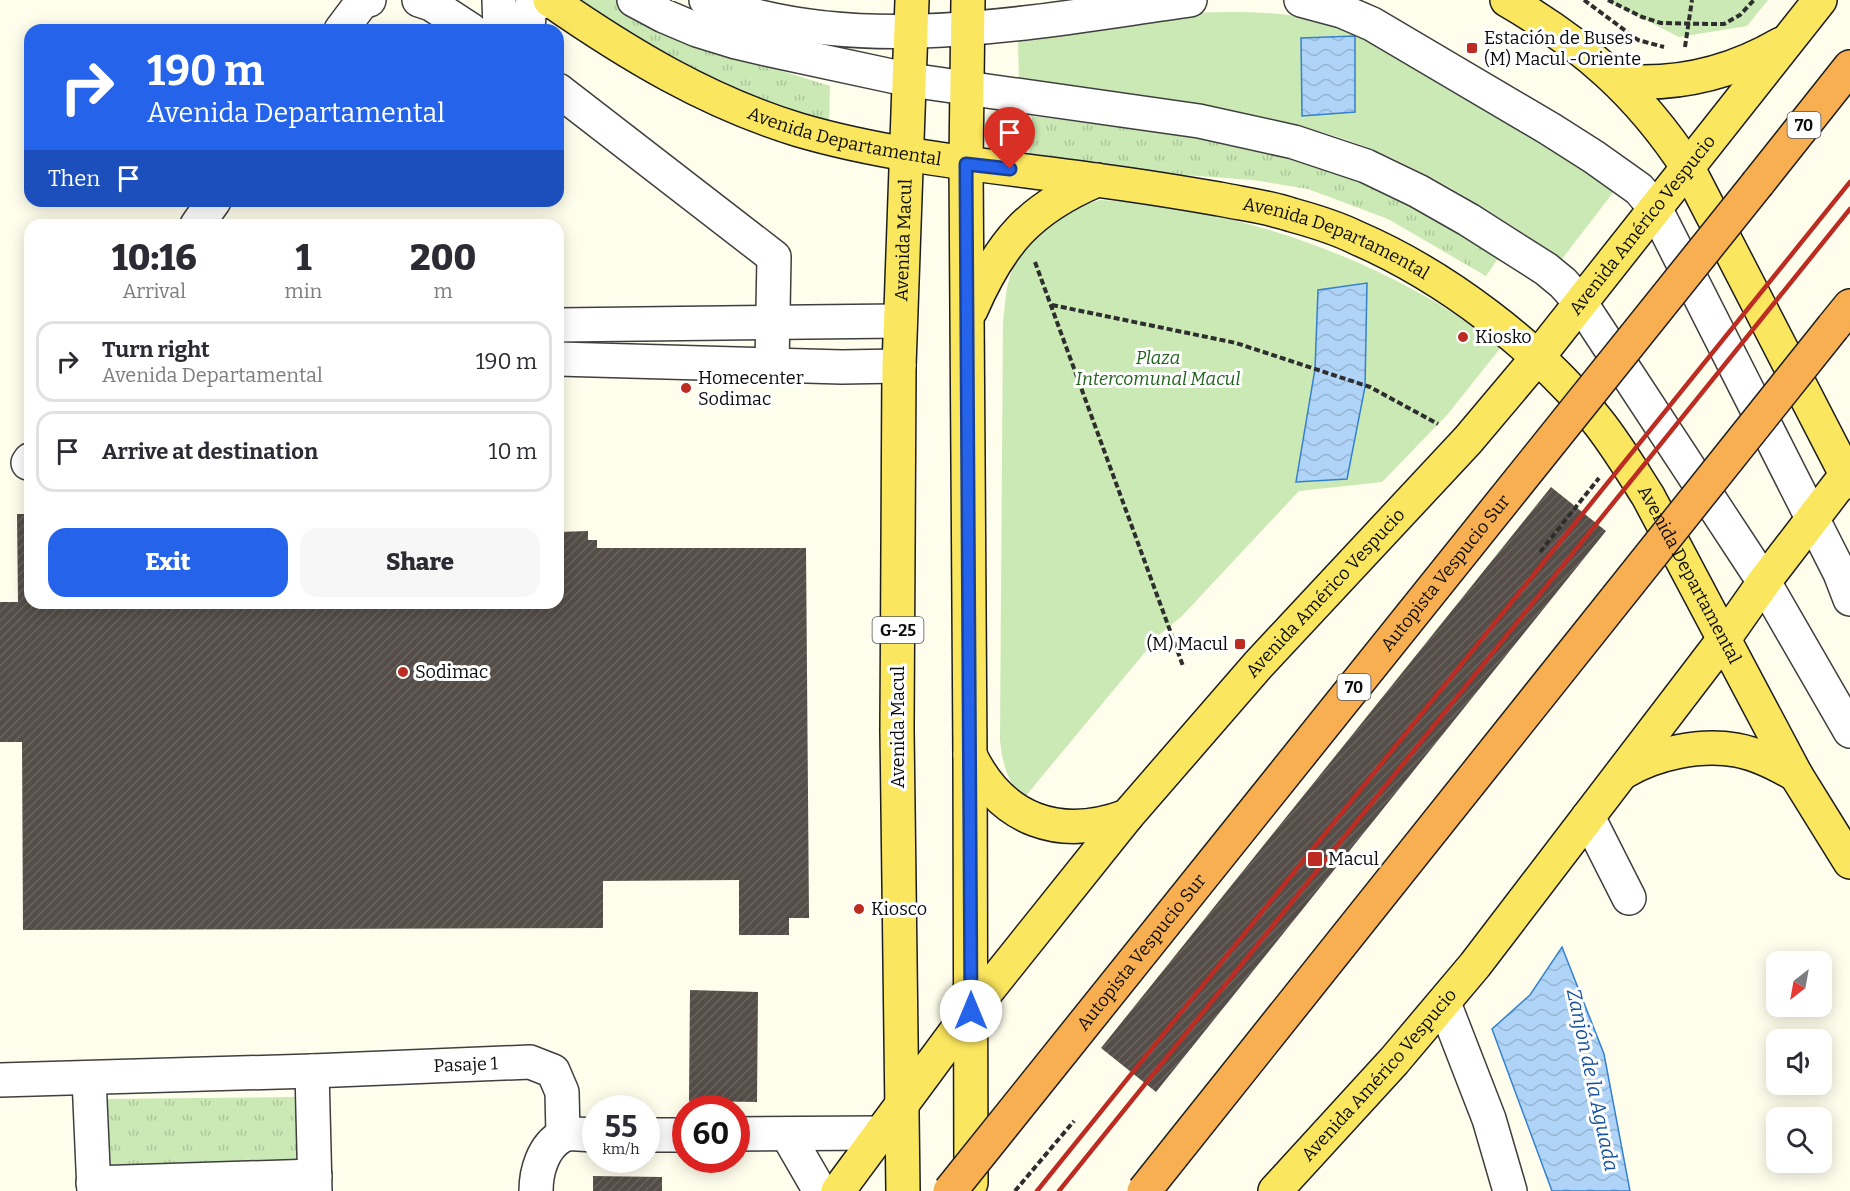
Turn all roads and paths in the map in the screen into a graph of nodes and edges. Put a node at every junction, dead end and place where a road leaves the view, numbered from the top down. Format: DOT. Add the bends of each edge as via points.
graph roads {
  1 [pos="369,0"];
  2 [pos="419,0"];
  3 [pos="499,0"];
  4 [pos="550,0"];
  5 [pos="634,0"];
  6 [pos="706,0"];
  7 [pos="1190,0"];
  8 [pos="1301,0"];
  9 [pos="1507,0"];
  10 [pos="1584,0"];
  11 [pos="1608,0"];
  12 [pos="1692,0"];
  13 [pos="1754,0"];
  14 [pos="1820,0"];
  15 [pos="911,15"];
  16 [pos="968,15"];
  17 [pos="346,24"];
  18 [pos="462,24"];
  19 [pos="500,24"];
  20 [pos="528,24"];
  21 [pos="1689,24"];
  22 [pos="1791,39"];
  23 [pos="1850,67"];
  24 [pos="910,80"];
  25 [pos="1619,81"];
  26 [pos="968,88"];
  27 [pos="564,95"];
  28 [pos="908,154"];
  29 [pos="966,164"];
  30 [pos="1688,168"];
  31 [pos="1096,180"];
  32 [pos="1655,208"];
  33 [pos="1031,218"];
  34 [pos="1581,302"];
  35 [pos="1052,305"];
  36 [pos="1841,316"];
  37 [pos="967,320"];
  38 [pos="900,321"];
  39 [pos="774,322"];
  40 [pos="564,325"];
  41 [pos="1537,358"];
  42 [pos="564,359"];
  43 [pos="772,365"];
  44 [pos="899,366"];
  45 [pos="1446,428"];
  46 [pos="1849,475"];
  47 [pos="1599,478"];
  48 [pos="1812,520"];
  49 [pos="1540,552"];
  50 [pos="1764,582"];
  51 [pos="1850,599"];
  52 [pos="1725,639"];
  53 [pos="1183,666"];
  54 [pos="1850,731"];
  55 [pos="970,755"];
  56 [pos="1620,775"];
  57 [pos="1796,775"];
  58 [pos="1127,816"];
  59 [pos="1588,817"];
  60 [pos="1850,862"];
  61 [pos="1629,898"];
  62 [pos="1444,1003"];
  63 [pos="971,1011"];
  64 [pos="312,1071"];
  65 [pos="89,1078"];
  66 [pos="0,1080"];
  67 [pos="901,1105"];
  68 [pos="1074,1121"];
  69 [pos="880,1133"];
  70 [pos="750,1134"];
  71 [pos="787,1134"];
  72 [pos="563,1135"];
  73 [pos="582,1135"];
  74 [pos="315,1183"];
  75 [pos="93,1187"];
  76 [pos="536,1191"];
  77 [pos="820,1191"];
  78 [pos="838,1191"];
  79 [pos="903,1191"];
  80 [pos="950,1191"];
  81 [pos="971,1191"];
  82 [pos="1015,1191"];
  83 [pos="1144,1191"];
  84 [pos="1275,1191"];
  85 [pos="1510,1191"];
  1 -- 17 [label="street" via="362,2"];
  2 -- 18 [label="street"];
  3 -- 19 [label="street"];
  4 -- 20 [label="street" via="531,5"];
  4 -- 28 [label="main road, Avenida Departamental" via="651,67 743,110 852,144"];
  5 -- 24 [label="street" via="697,30 735,42"];
  6 -- 15 [label="street" via="755,15 846,30"];
  7 -- 16 [label="street"];
  8 -- 32 [label="street" via="1372,24 1461,76 1594,157 1639,189"];
  9 -- 25 [label="main road" via="1568,39"];
  10 -- 21 [label="path" via="1625,32 1652,45 1684,48"];
  11 -- 21 [label="path" via="1661,24"];
  12 -- 21 [label="path"];
  13 -- 21 [label="path" via="1724,24"];
  14 -- 22 [label="main road, Avenida Américo Vespucio"];
  15 -- 16 [label="street"];
  15 -- 24 [label="main road, G-25"];
  16 -- 26 [label="main road"];
  22 -- 25 [label="main road" via="1765,54 1709,75 1657,83"];
  22 -- 30 [label="main road, Avenida Américo Vespucio"];
  23 -- 80 [label="highway, Autopista Vespucio Sur / 70, bridge"];
  24 -- 26 [label="street"];
  24 -- 28 [label="main road, G-25"];
  25 -- 30 [label="main road" via="1666,135"];
  26 -- 29 [label="main road"];
  26 -- 34 [label="street" via="1210,123 1294,142 1366,166 1469,220 1546,269"];
  27 -- 39 [label="street" via="774,256"];
  28 -- 29 [label="main road, Avenida Departamental"];
  28 -- 38 [label="main road, Avenida Macul / G-25"];
  29 -- 31 [label="main road, Avenida Departamental"];
  29 -- 37 [label="main road"];
  30 -- 32 [label="main road, Avenida Américo Vespucio"];
  30 -- 46 [label="main road"];
  31 -- 33 [label="main road"];
  31 -- 41 [label="main road, Avenida Departamental" via="1290,214 1356,237 1465,300"];
  32 -- 34 [label="main road, Avenida Américo Vespucio"];
  32 -- 48 [label="street"];
  33 -- 35 [label="path" via="1027,241"];
  33 -- 37 [label="main road" via="994,261"];
  34 -- 41 [label="main road, Avenida Américo Vespucio"];
  34 -- 50 [label="street"];
  35 -- 45 [label="path" via="1236,343 1370,387"];
  35 -- 53 [label="path"];
  36 -- 83 [label="highway, bridge"];
  37 -- 55 [label="main road"];
  38 -- 39 [label="street"];
  38 -- 44 [label="main road, Avenida Macul / G-25"];
  39 -- 40 [label="street"];
  39 -- 43 [label="street"];
  41 -- 52 [label="main road, Avenida Departamental" via="1569,388 1620,452"];
  41 -- 58 [label="main road, Avenida Américo Vespucio" via="1468,440 1258,665"];
  42 -- 43 [label="street"];
  43 -- 44 [label="street"];
  44 -- 67 [label="main road, Avenida Macul / G-25"];
  46 -- 48 [label="main road, Avenida Américo Vespucio"];
  47 -- 49 [label="path"];
  48 -- 50 [label="main road, Avenida Américo Vespucio"];
  48 -- 51 [label="street"];
  50 -- 52 [label="main road, Avenida Américo Vespucio"];
  50 -- 54 [label="street"];
  52 -- 56 [label="main road, Avenida Américo Vespucio"];
  52 -- 57 [label="main road, Avenida Departamental"];
  55 -- 58 [label="main road" via="1004,801 1038,820 1083,827"];
  55 -- 63 [label="main road"];
  56 -- 57 [label="main road" via="1638,764 1703,749 1754,755"];
  56 -- 59 [label="main road, Avenida Américo Vespucio"];
  57 -- 60 [label="main road, Avenida Departamental"];
  58 -- 63 [label="main road, Avenida Américo Vespucio"];
  59 -- 61 [label="street"];
  59 -- 62 [label="main road, Avenida Américo Vespucio"];
  62 -- 84 [label="main road, Avenida Américo Vespucio"];
  62 -- 85 [label="street" via="1489,1119"];
  63 -- 67 [label="main road, Avenida Américo Vespucio"];
  63 -- 81 [label="main road"];
  64 -- 65 [label="street, Pasaje 1"];
  64 -- 72 [label="street, Pasaje 1" via="530,1062 553,1071 561,1092"];
  64 -- 74 [label="street"];
  65 -- 66 [label="street, Pasaje 1"];
  65 -- 75 [label="street"];
  67 -- 69 [label="main road, Avenida Américo Vespucio"];
  67 -- 79 [label="main road, Avenida Macul / G-25"];
  68 -- 82 [label="path"];
  69 -- 71 [label="street"];
  69 -- 78 [label="main road, Avenida Américo Vespucio"];
  70 -- 71 [label="street"];
  71 -- 77 [label="street"];
  72 -- 73 [label="street"];
  72 -- 76 [label="street" via="545,1154"];
  74 -- 75 [label="street"];
}
